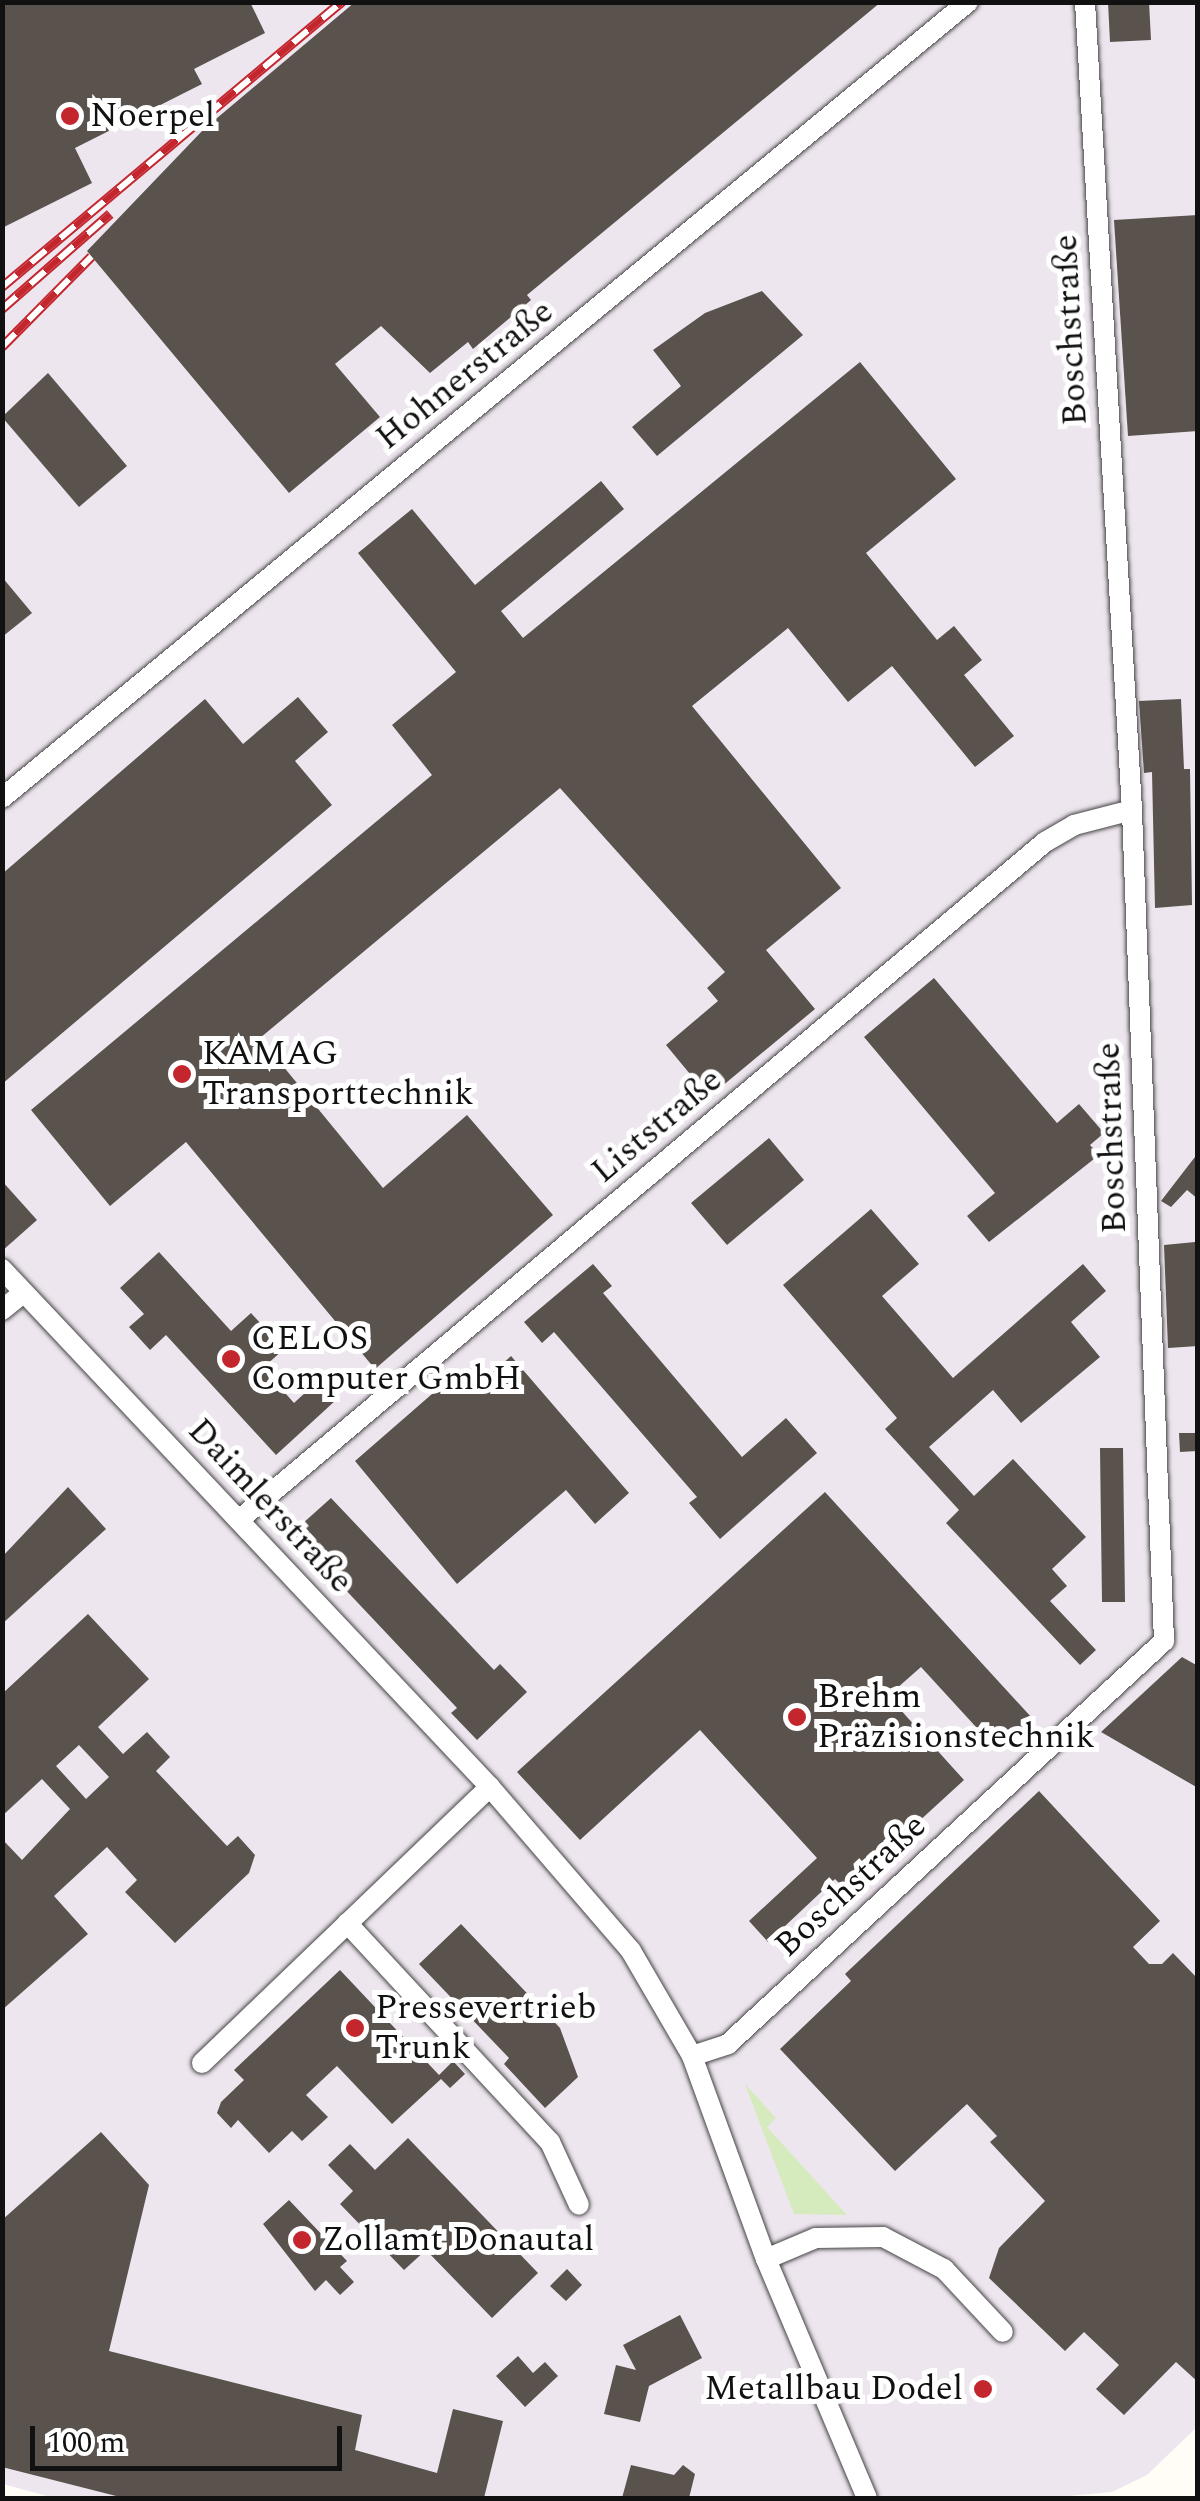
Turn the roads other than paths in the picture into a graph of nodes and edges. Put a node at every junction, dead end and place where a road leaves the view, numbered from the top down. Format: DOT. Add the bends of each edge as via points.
graph roads {
  1 [pos="968,2"];
  2 [pos="1085,2"];
  3 [pos="2,798"];
  4 [pos="1132,810"];
  5 [pos="2,1269"];
  6 [pos="24,1292"];
  7 [pos="2,1310"];
  8 [pos="239,1520"];
  9 [pos="490,1787"];
  10 [pos="347,1923"];
  11 [pos="692,2056"];
  12 [pos="202,2063"];
  13 [pos="580,2205"];
  14 [pos="766,2259"];
  15 [pos="1003,2332"];
  16 [pos="867,2498"];
  1 -- 3 [label="street, Hohnerstraße"];
  2 -- 4 [label="street, Boschstraße"];
  4 -- 8 [label="street, Liststraße" via="1074,824 1045,842"];
  4 -- 11 [label="street, Boschstraße" via="1164,1641 728,2044"];
  5 -- 6 [label="street, Daimlerstraße"];
  6 -- 7 [label="street"];
  6 -- 8 [label="street, Daimlerstraße"];
  8 -- 9 [label="street, Daimlerstraße"];
  9 -- 10 [label="street"];
  9 -- 11 [label="street, Daimlerstraße" via="604,1914"];
  10 -- 12 [label="street"];
  10 -- 13 [label="street" via="550,2142"];
  11 -- 14 [label="street, Daimlerstraße"];
  14 -- 15 [label="street" via="816,2238 883,2238 952,2275"];
  14 -- 16 [label="street, Daimlerstraße"];
}
